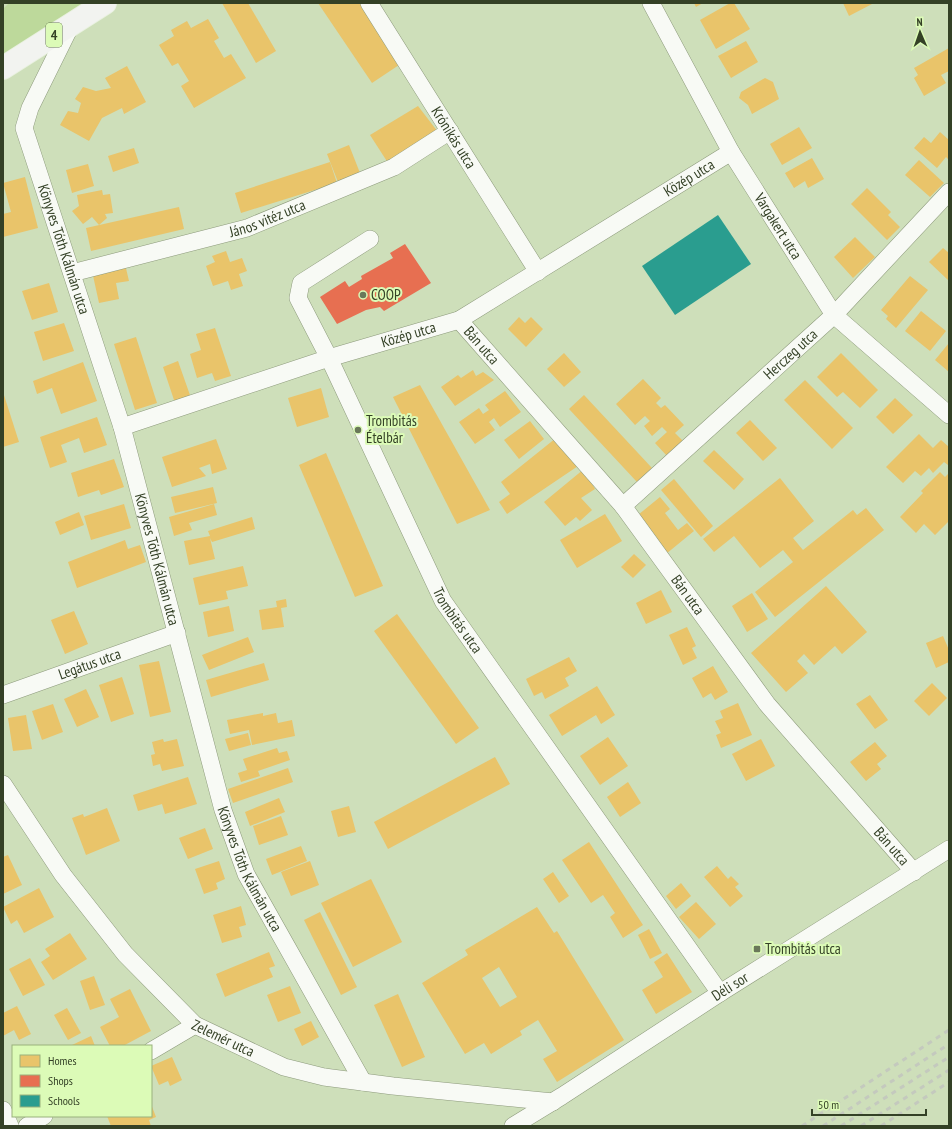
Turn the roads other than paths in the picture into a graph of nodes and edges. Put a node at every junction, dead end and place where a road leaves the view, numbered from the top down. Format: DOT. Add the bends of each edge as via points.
graph roads {
  1 [pos="105,3"];
  2 [pos="369,3"];
  3 [pos="651,3"];
  4 [pos="71,25"];
  5 [pos="3,68"];
  6 [pos="450,131"];
  7 [pos="731,152"];
  8 [pos="949,192"];
  9 [pos="370,239"];
  10 [pos="538,272"];
  11 [pos="72,273"];
  12 [pos="834,315"];
  13 [pos="459,320"];
  14 [pos="330,358"];
  15 [pos="949,415"];
  16 [pos="122,427"];
  17 [pos="623,506"];
  18 [pos="176,633"];
  19 [pos="3,695"];
  20 [pos="3,784"];
  21 [pos="949,849"];
  22 [pos="914,872"];
  23 [pos="720,993"];
  24 [pos="195,1025"];
  25 [pos="152,1050"];
  26 [pos="362,1082"];
  27 [pos="553,1102"];
  28 [pos="3,1110"];
  29 [pos="42,1117"];
  30 [pos="10,1126"];
  31 [pos="27,1126"];
  32 [pos="513,1126"];
  1 -- 4 [label="main road, 4"];
  2 -- 6 [label="street, Krónikás utca"];
  3 -- 7 [label="street, Vargakert utca"];
  4 -- 5 [label="main road, 4"];
  4 -- 11 [label="street, Könyves Tóth Kálmán utca" via="30,108 24,128"];
  6 -- 10 [label="street, Krónikás utca"];
  6 -- 11 [label="street, János vitéz utca" via="394,167 247,228"];
  7 -- 10 [label="street, Közép utca"];
  7 -- 12 [label="street, Vargakert utca"];
  8 -- 12 [label="street, Herczeg utca"];
  9 -- 14 [label="street, Trombitás utca" via="301,283 298,298"];
  10 -- 13 [label="street, Közép utca"];
  11 -- 16 [label="street, Könyves Tóth Kálmán utca"];
  12 -- 15 [label="street, Vargakert utca"];
  12 -- 17 [label="street, Herczeg utca"];
  13 -- 14 [label="street, Közép utca"];
  13 -- 17 [label="street, Bán utca"];
  14 -- 16 [label="street, Közép utca"];
  14 -- 23 [label="street, Trombitás utca" via="443,601"];
  16 -- 18 [label="street, Könyves Tóth Kálmán utca"];
  17 -- 22 [label="street, Bán utca" via="766,704"];
  18 -- 19 [label="street, Legátus utca"];
  18 -- 26 [label="street, Könyves Tóth Kálmán utca" via="223,810 246,874"];
  20 -- 24 [label="street, Zelemér utca" via="63,875 125,954"];
  21 -- 22 [label="street, Déli sor"];
  22 -- 23 [label="street, Déli sor"];
  23 -- 27 [label="street, Déli sor"];
  24 -- 25 [label="street"];
  24 -- 26 [label="street, Zelemér utca" via="284,1067 324,1077"];
  26 -- 27 [label="street, Zelemér utca"];
  27 -- 32 [label="street, Déli sor"];
  28 -- 30 [label="street"];
  29 -- 31 [label="street"];
}
